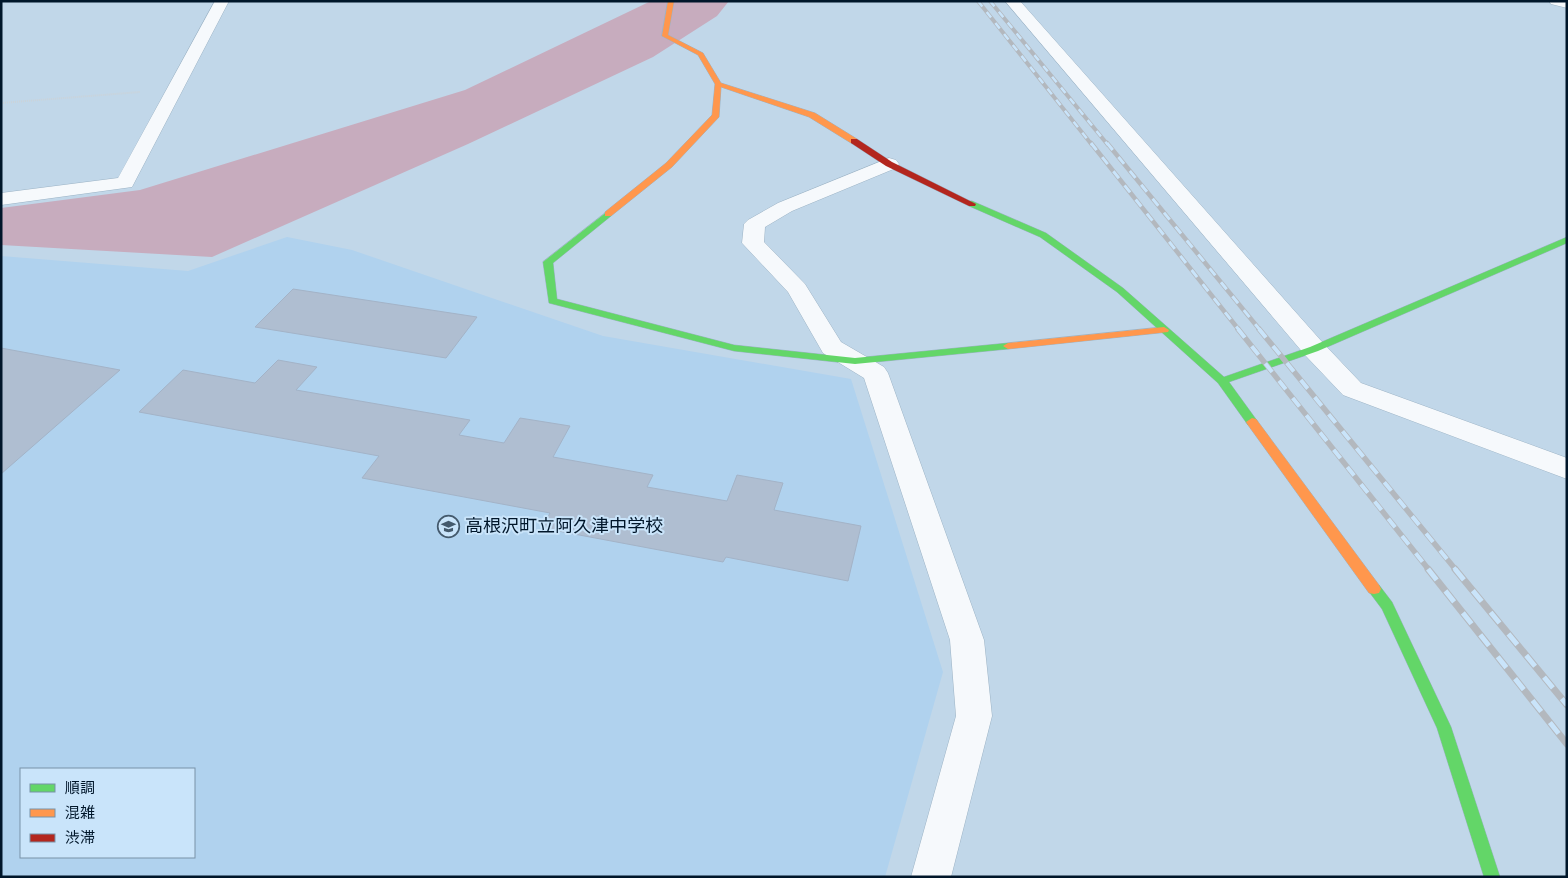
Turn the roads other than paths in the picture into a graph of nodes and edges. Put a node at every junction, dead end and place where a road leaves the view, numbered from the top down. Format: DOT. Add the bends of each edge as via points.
graph roads {
  1 [pos="222,1"];
  2 [pos="671,1"];
  3 [pos="1012,1"];
  4 [pos="1556,1"];
  5 [pos="1567,4"];
  6 [pos="718,84"];
  7 [pos="889,164"];
  8 [pos="1,199"];
  9 [pos="1567,240"];
  10 [pos="1164,330"];
  11 [pos="1314,349"];
  12 [pos="855,361"];
  13 [pos="1222,381"];
  14 [pos="1567,469"];
  15 [pos="931,877"];
  16 [pos="1492,877"];
  1 -- 8 [label="street" via="125,184"];
  2 -- 6 [label="street" via="665,36 701,54"];
  3 -- 11 [label="street"];
  4 -- 5 [label="street"];
  6 -- 7 [label="street" via="812,115"];
  6 -- 12 [label="street" via="716,115 669,165 548,262 552,301 734,348"];
  7 -- 10 [label="street" via="1043,235 1120,290"];
  7 -- 12 [label="street" via="785,207 755,224 753,243 797,289 832,347"];
  9 -- 11 [label="street"];
  10 -- 12 [label="street"];
  10 -- 13 [label="street"];
  11 -- 13 [label="street"];
  11 -- 14 [label="street" via="1352,389"];
  12 -- 15 [label="street" via="875,373 967,640 974,716"];
  13 -- 16 [label="street" via="1387,606 1444,728"];
}
